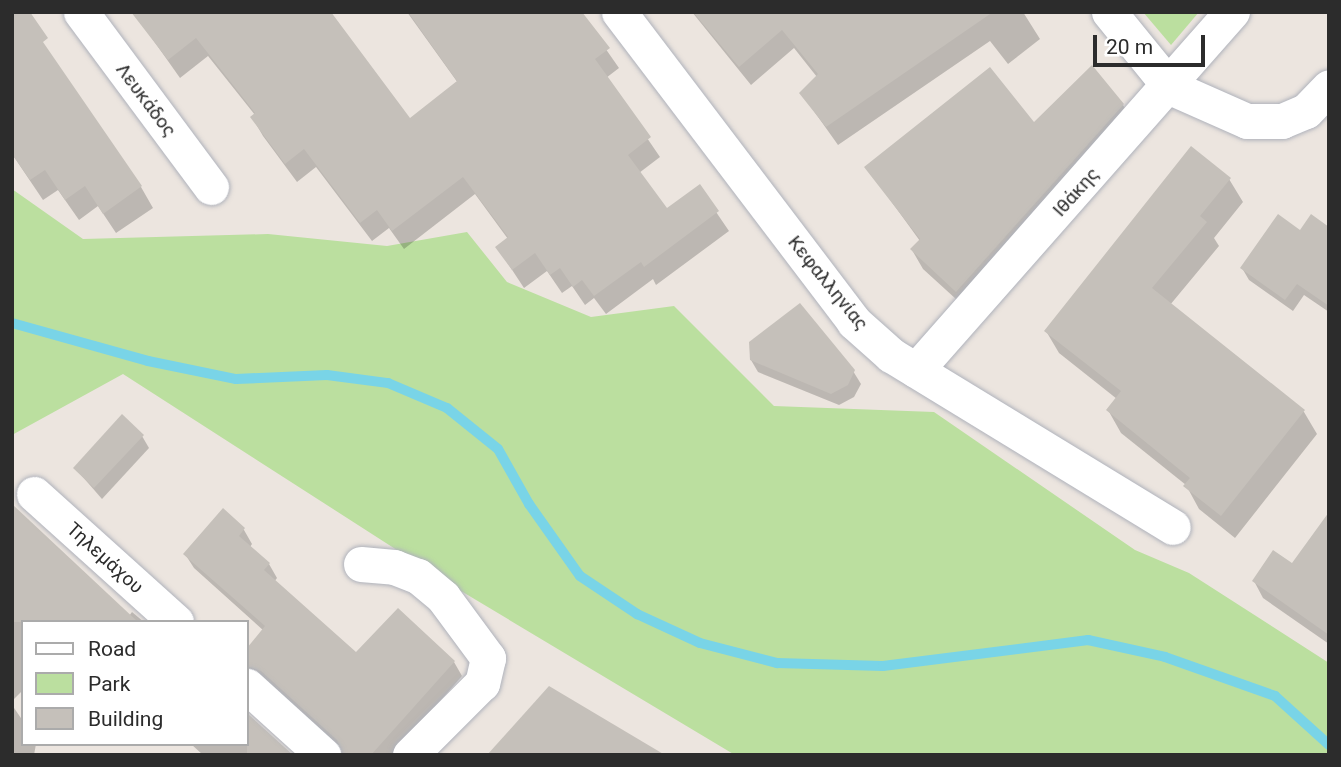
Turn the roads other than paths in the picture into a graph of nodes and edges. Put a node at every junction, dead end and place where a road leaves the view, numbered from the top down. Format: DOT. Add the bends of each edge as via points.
graph roads {
  1 [pos="81,12"];
  2 [pos="619,12"];
  3 [pos="1109,12"];
  4 [pos="1232,12"];
  5 [pos="1170,87"];
  6 [pos="1329,87"];
  7 [pos="211,187"];
  8 [pos="916,370"];
  9 [pos="34,494"];
  10 [pos="1173,527"];
  11 [pos="361,564"];
  12 [pos="174,620"];
  13 [pos="248,687"];
  14 [pos="323,755"];
  15 [pos="410,755"];
  1 -- 7 [label="street, Λευκάδος"];
  2 -- 8 [label="street, Κεφαλληνίας" via="854,322"];
  3 -- 5 [label="street"];
  4 -- 5 [label="street, Ιθάκης"];
  5 -- 6 [label="street" via="1247,121 1282,121 1306,111"];
  5 -- 8 [label="street, Ιθάκης"];
  8 -- 10 [label="street, Κεφαλληνίας"];
  9 -- 12 [label="street, Τηλεμάχου"];
  11 -- 15 [label="street" via="394,567 418,576 443,597 488,658 482,683"];
  13 -- 14 [label="street"];
}
